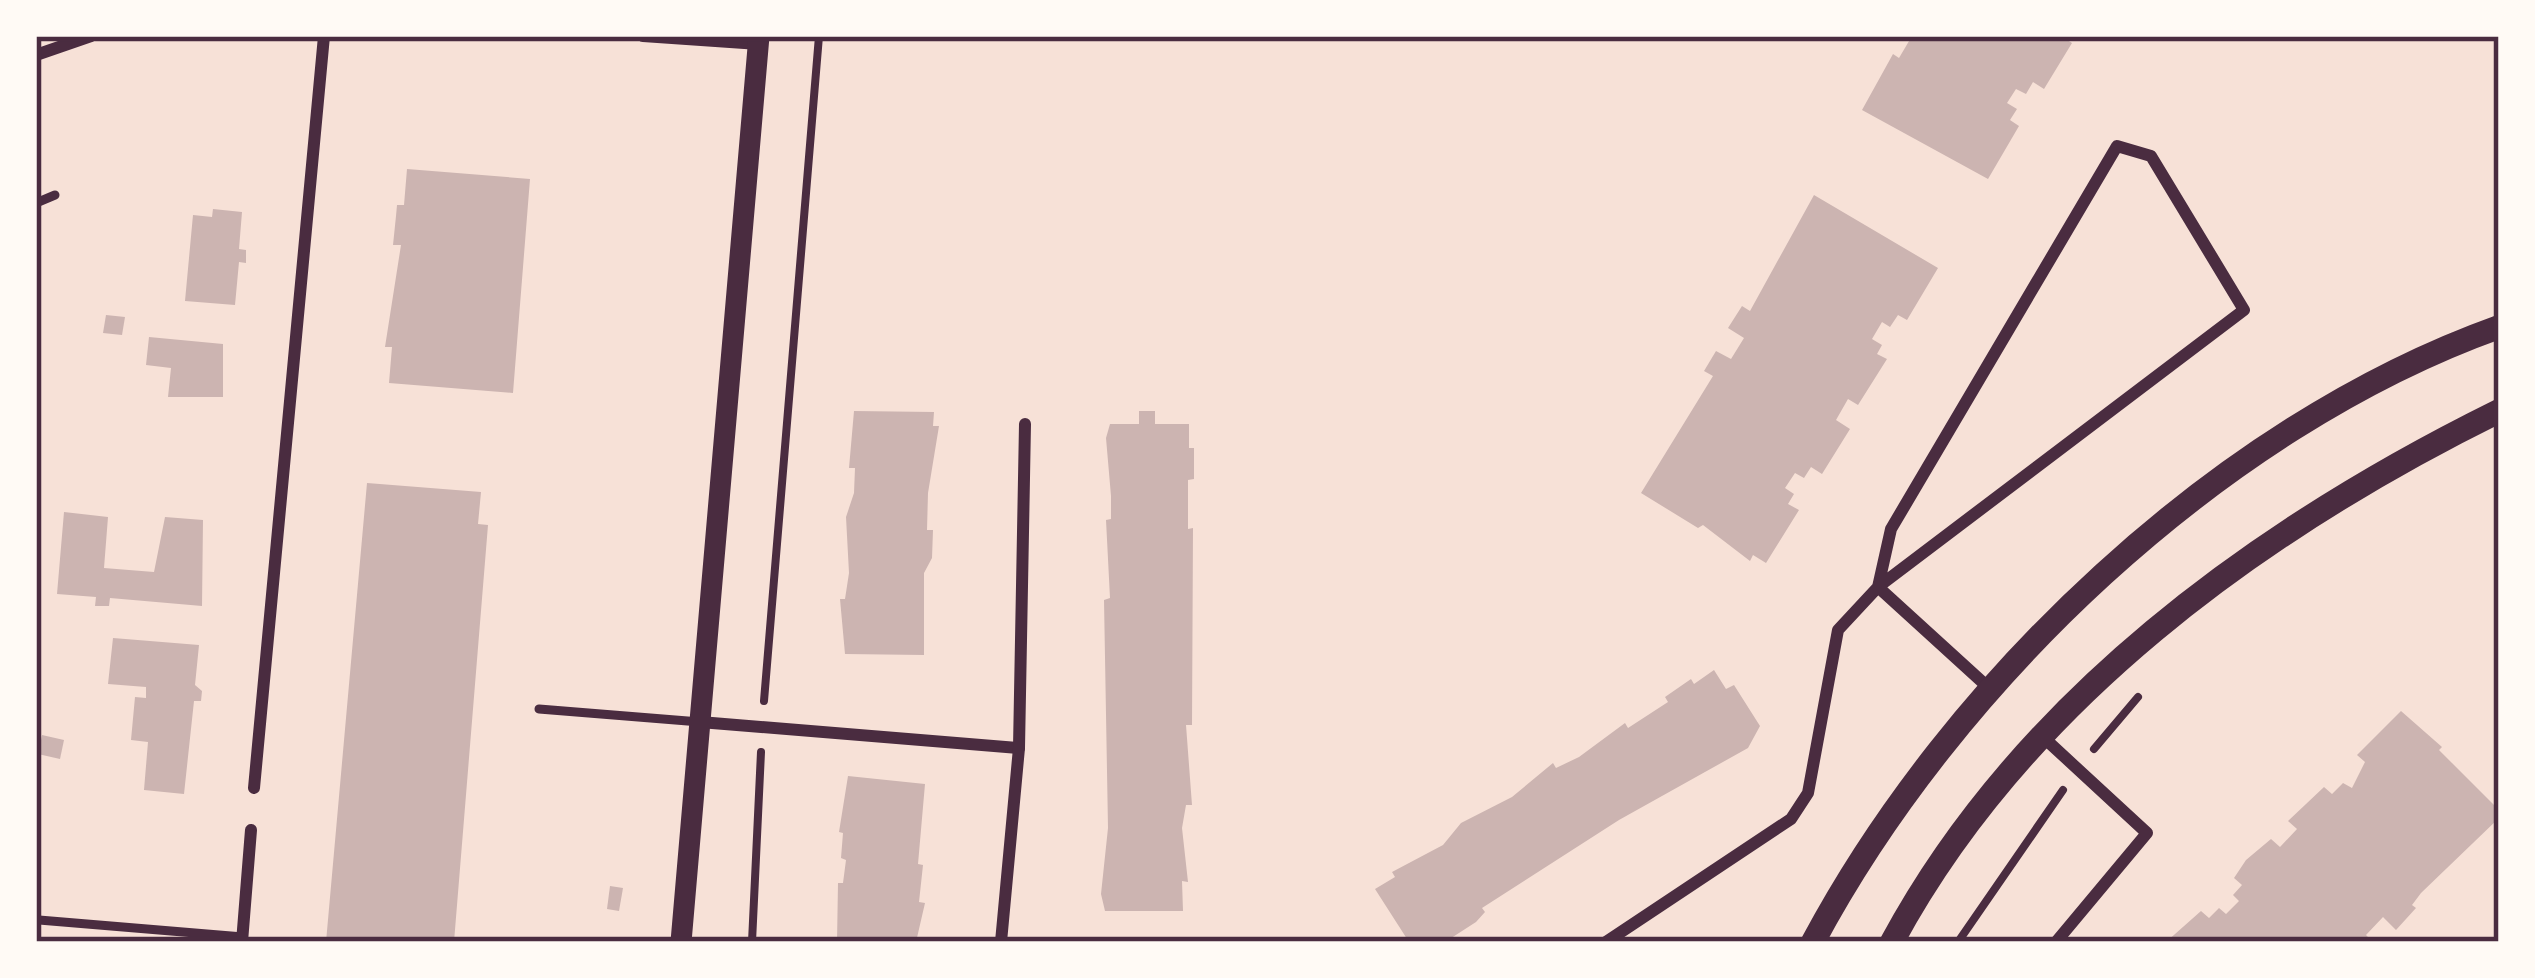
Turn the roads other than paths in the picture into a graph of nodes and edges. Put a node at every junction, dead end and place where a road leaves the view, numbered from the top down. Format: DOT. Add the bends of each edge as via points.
graph roads {
  1 [pos="91,36"];
  2 [pos="324,36"];
  3 [pos="643,36"];
  4 [pos="759,40"];
  5 [pos="36,55"];
  6 [pos="55,194"];
  7 [pos="36,203"];
  8 [pos="2499,327"];
  9 [pos="2499,411"];
  10 [pos="1025,424"];
  11 [pos="1878,587"];
  12 [pos="1990,689"];
  13 [pos="539,710"];
  14 [pos="700,722"];
  15 [pos="2043,737"];
  16 [pos="1019,748"];
  17 [pos="254,788"];
  18 [pos="251,830"];
  19 [pos="40,920"];
  20 [pos="243,939"];
  21 [pos="681,942"];
  22 [pos="1001,942"];
  23 [pos="1606,942"];
  24 [pos="1813,942"];
  25 [pos="1892,942"];
  26 [pos="2056,942"];
  1 -- 5 [label="street"];
  2 -- 17 [label="street"];
  3 -- 4 [label="street"];
  4 -- 14 [label="street"];
  6 -- 7 [label="lane"];
  8 -- 12 [label="main road" via="2413,363 2275,440 2099,582"];
  9 -- 15 [label="main road" via="2268,543 2198,593"];
  10 -- 16 [label="street"];
  11 -- 11 [label="street" via="1891,530 2116,146 2151,156 2244,310"];
  11 -- 12 [label="street"];
  11 -- 23 [label="street" via="1838,630 1808,793 1791,819"];
  12 -- 24 [label="main road" via="1871,844"];
  13 -- 14 [label="lane"];
  14 -- 16 [label="street"];
  14 -- 21 [label="street"];
  15 -- 25 [label="main road" via="1988,795"];
  15 -- 26 [label="street" via="2146,833"];
  16 -- 22 [label="street"];
  18 -- 20 [label="street"];
  19 -- 20 [label="lane"];
}
